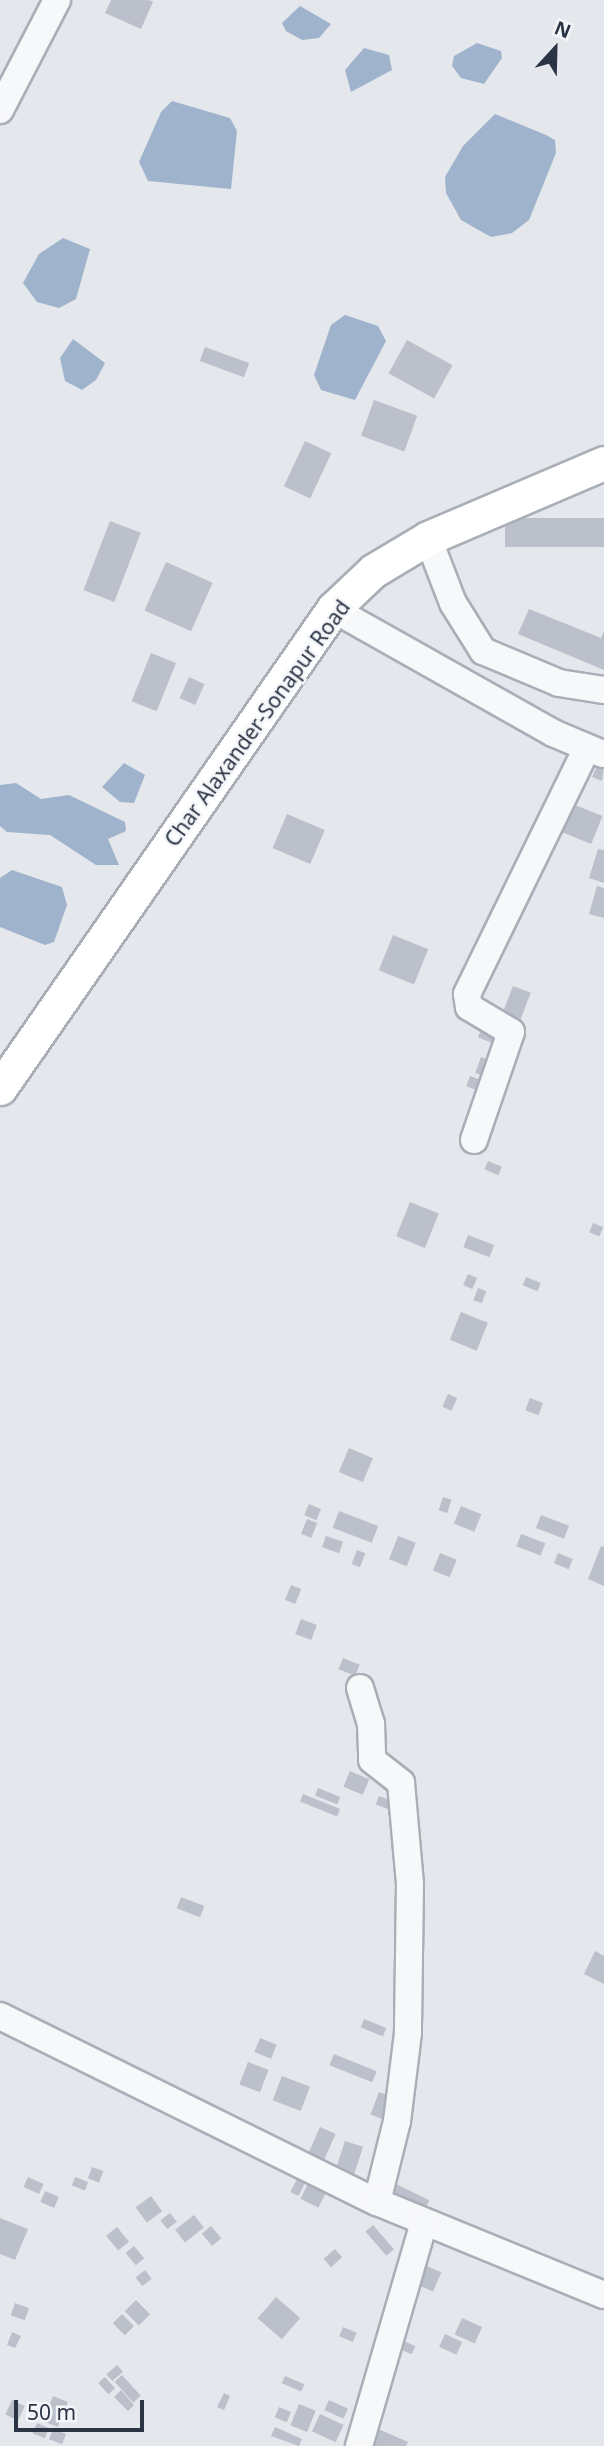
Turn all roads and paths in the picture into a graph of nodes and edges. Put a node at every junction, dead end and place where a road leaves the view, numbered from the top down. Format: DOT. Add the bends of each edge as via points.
graph roads {
  1 [pos="57,0"];
  2 [pos="0,110"];
  3 [pos="604,463"];
  4 [pos="428,538"];
  5 [pos="333,609"];
  6 [pos="604,690"];
  7 [pos="596,752"];
  8 [pos="0,1088"];
  9 [pos="474,1140"];
  10 [pos="360,1688"];
  11 [pos="0,2016"];
  12 [pos="377,2202"];
  13 [pos="425,2222"];
  14 [pos="604,2295"];
  15 [pos="359,2446"];
  1 -- 2 [label="street"];
  3 -- 4 [label="main road, Char Alaxander-Sonapur Road"];
  4 -- 5 [label="main road, Char Alaxander-Sonapur Road" via="373,570"];
  4 -- 6 [label="street" via="453,603 484,650 559,683"];
  5 -- 7 [label="street"];
  5 -- 8 [label="main road, Char Alaxander-Sonapur Road"];
  7 -- 9 [label="street" via="467,994 469,1007 511,1032"];
  10 -- 12 [label="street" via="371,1724 372,1760 401,1783 410,1884 408,2033 397,2121"];
  11 -- 12 [label="street"];
  12 -- 13 [label="street"];
  13 -- 14 [label="street"];
  13 -- 15 [label="street"];
}
